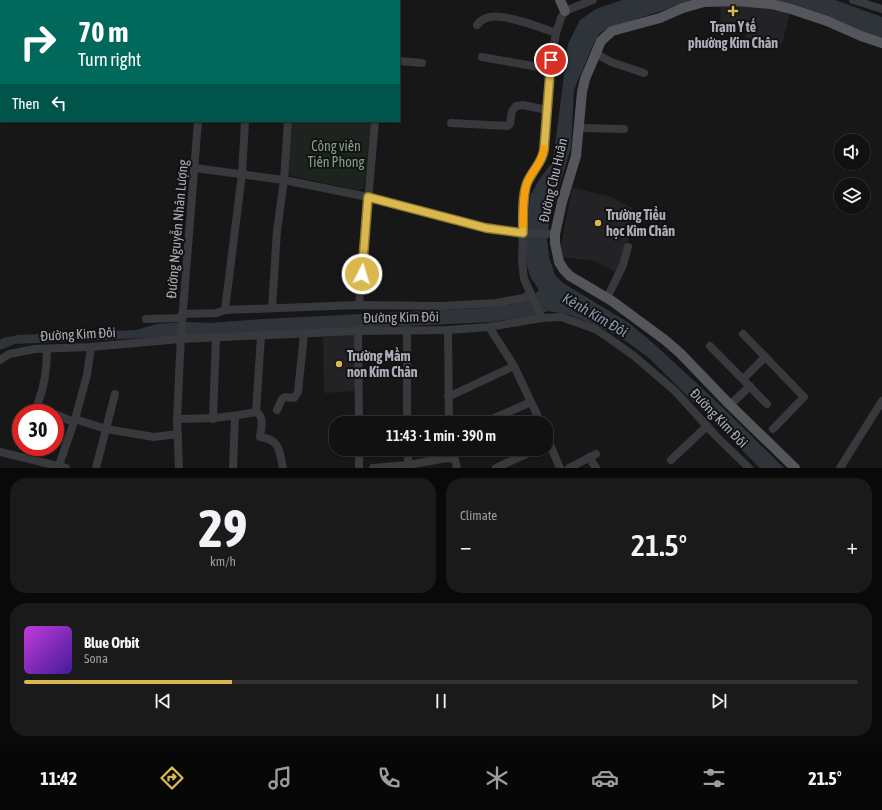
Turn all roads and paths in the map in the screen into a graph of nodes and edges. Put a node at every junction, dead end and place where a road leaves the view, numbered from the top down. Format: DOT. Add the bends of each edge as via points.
graph roads {
  1 [pos="560,0"];
  2 [pos="593,0"];
  3 [pos="853,0"];
  4 [pos="882,9"];
  5 [pos="564,12"];
  6 [pos="477,25"];
  7 [pos="556,33"];
  8 [pos="882,43"];
  9 [pos="596,53"];
  10 [pos="482,57"];
  11 [pos="400,61"];
  12 [pos="422,63"];
  13 [pos="550,69"];
  14 [pos="644,73"];
  15 [pos="547,110"];
  16 [pos="198,122"];
  17 [pos="245,122"];
  18 [pos="288,122"];
  19 [pos="375,122"];
  20 [pos="451,122"];
  21 [pos="579,128"];
  22 [pos="624,129"];
  23 [pos="195,168"];
  24 [pos="242,174"];
  25 [pos="284,180"];
  26 [pos="368,197"];
  27 [pos="523,233"];
  28 [pos="555,234"];
  29 [pos="628,247"];
  30 [pos="531,294"];
  31 [pos="607,298"];
  32 [pos="359,305"];
  33 [pos="272,308"];
  34 [pos="225,310"];
  35 [pos="542,316"];
  36 [pos="146,319"];
  37 [pos="182,319"];
  38 [pos="489,327"];
  39 [pos="407,330"];
  40 [pos="448,330"];
  41 [pos="358,331"];
  42 [pos="304,334"];
  43 [pos="743,334"];
  44 [pos="261,336"];
  45 [pos="181,337"];
  46 [pos="216,338"];
  47 [pos="710,346"];
  48 [pos="91,348"];
  49 [pos="47,349"];
  50 [pos="765,357"];
  51 [pos="0,360"];
  52 [pos="514,366"];
  53 [pos="743,379"];
  54 [pos="750,386"];
  55 [pos="115,394"];
  56 [pos="448,397"];
  57 [pos="882,401"];
  58 [pos="531,402"];
  59 [pos="38,403"];
  60 [pos="767,404"];
  61 [pos="730,405"];
  62 [pos="277,410"];
  63 [pos="256,412"];
  64 [pos="359,416"];
  65 [pos="408,416"];
  66 [pos="449,416"];
  67 [pos="499,416"];
  68 [pos="538,416"];
  69 [pos="235,417"];
  70 [pos="64,418"];
  71 [pos="75,419"];
  72 [pos="177,419"];
  73 [pos="213,419"];
  74 [pos="707,426"];
  75 [pos="106,429"];
  76 [pos="773,429"];
  77 [pos="178,434"];
  78 [pos="0,452"];
  79 [pos="553,454"];
  80 [pos="359,456"];
  81 [pos="408,456"];
  82 [pos="522,456"];
  83 [pos="447,458"];
  84 [pos="671,460"];
  85 [pos="408,465"];
  86 [pos="61,467"];
  87 [pos="96,468"];
  88 [pos="179,468"];
  89 [pos="233,468"];
  90 [pos="283,468"];
  91 [pos="359,468"];
  92 [pos="373,468"];
  93 [pos="457,468"];
  94 [pos="496,468"];
  95 [pos="560,468"];
  96 [pos="569,468"];
  97 [pos="596,468"];
  98 [pos="749,468"];
  99 [pos="795,468"];
  100 [pos="840,468"];
  1 -- 5 [label="main road"];
  2 -- 5 [label="street"];
  3 -- 4 [label="street"];
  5 -- 7 [label="street"];
  6 -- 7 [label="street" via="491,16 503,17"];
  7 -- 13 [label="street"];
  8 -- 9 [label="main road, Đường Chu Huân" via="791,8 771,4 718,1 704,2 660,18 612,31 601,41"];
  9 -- 14 [label="street" via="611,62"];
  9 -- 21 [label="main road, Đường Chu Huân" via="582,92"];
  10 -- 13 [label="street"];
  11 -- 12 [label="street"];
  13 -- 15 [label="street"];
  15 -- 20 [label="street" via="516,106 508,126"];
  15 -- 27 [label="street" via="543,158 526,186"];
  16 -- 23 [label="street, Đường Nguyễn Nhân Lượng"];
  17 -- 24 [label="street"];
  18 -- 25 [label="street"];
  19 -- 26 [label="street"];
  21 -- 22 [label="street"];
  21 -- 28 [label="main road, Đường Chu Huân" via="576,156"];
  23 -- 24 [label="street"];
  23 -- 37 [label="street, Đường Nguyễn Nhân Lượng"];
  24 -- 25 [label="street"];
  24 -- 34 [label="street"];
  25 -- 26 [label="street"];
  25 -- 33 [label="street" via="277,231"];
  26 -- 27 [label="street" via="486,228"];
  26 -- 32 [label="street"];
  27 -- 28 [label="street"];
  27 -- 30 [label="street" via="524,279"];
  28 -- 31 [label="main road, Đường Chu Huân" via="559,262 564,270"];
  29 -- 31 [label="street" via="623,265"];
  30 -- 32 [label="street" via="496,304"];
  30 -- 35 [label="street"];
  31 -- 61 [label="main road, Đường Chu Huân" via="675,349"];
  32 -- 33 [label="street"];
  33 -- 34 [label="street"];
  34 -- 37 [label="street"];
  35 -- 38 [label="street, Đường Kim Đôi"];
  35 -- 74 [label="street, Đường Kim Đôi" via="561,317 606,336 675,391"];
  36 -- 37 [label="street"];
  37 -- 45 [label="street, Đường Nguyễn Nhân Lượng"];
  38 -- 40 [label="street, Đường Kim Đôi"];
  38 -- 52 [label="street"];
  39 -- 40 [label="street, Đường Kim Đôi"];
  39 -- 41 [label="street, Đường Kim Đôi"];
  39 -- 65 [label="street"];
  40 -- 56 [label="street"];
  41 -- 42 [label="street, Đường Kim Đôi"];
  41 -- 64 [label="street"];
  42 -- 44 [label="street, Đường Kim Đôi"];
  42 -- 62 [label="street" via="298,392 294,398 282,399"];
  43 -- 50 [label="street"];
  44 -- 46 [label="street, Đường Kim Đôi"];
  44 -- 63 [label="street"];
  45 -- 46 [label="street, Đường Kim Đôi"];
  45 -- 48 [label="street, Đường Kim Đôi"];
  45 -- 72 [label="street, Đường Nguyễn Nhân Lượng"];
  46 -- 73 [label="street"];
  47 -- 53 [label="street"];
  48 -- 49 [label="street, Đường Kim Đôi"];
  48 -- 71 [label="street"];
  49 -- 51 [label="street, Đường Kim Đôi" via="9,354"];
  49 -- 59 [label="street" via="46,374"];
  50 -- 53 [label="street"];
  50 -- 76 [label="street" via="804,397"];
  52 -- 56 [label="street"];
  52 -- 58 [label="street"];
  53 -- 54 [label="street"];
  54 -- 60 [label="street"];
  54 -- 61 [label="street"];
  55 -- 75 [label="street"];
  56 -- 66 [label="street"];
  57 -- 100 [label="street"];
  58 -- 67 [label="street"];
  58 -- 68 [label="street"];
  61 -- 99 [label="main road, Đường Chu Huân"];
  63 -- 69 [label="street"];
  63 -- 90 [label="street" via="262,419 260,437 273,441 278,446"];
  69 -- 73 [label="street"];
  69 -- 89 [label="street"];
  70 -- 71 [label="street" via="70,421"];
  71 -- 75 [label="street"];
  71 -- 86 [label="street"];
  72 -- 73 [label="street"];
  72 -- 77 [label="street, Đường Nguyễn Nhân Lượng"];
  74 -- 84 [label="street"];
  74 -- 98 [label="street, Đường Kim Đôi"];
  75 -- 77 [label="street" via="154,437"];
  75 -- 87 [label="street"];
  77 -- 88 [label="street, Đường Nguyễn Nhân Lượng"];
  78 -- 86 [label="street"];
  79 -- 95 [label="street"];
  80 -- 91 [label="street"];
  81 -- 85 [label="street"];
  82 -- 94 [label="street"];
  83 -- 85 [label="street"];
  83 -- 93 [label="street" via="455,459"];
  85 -- 92 [label="street"];
  96 -- 97 [label="street" via="593,455"];
}
